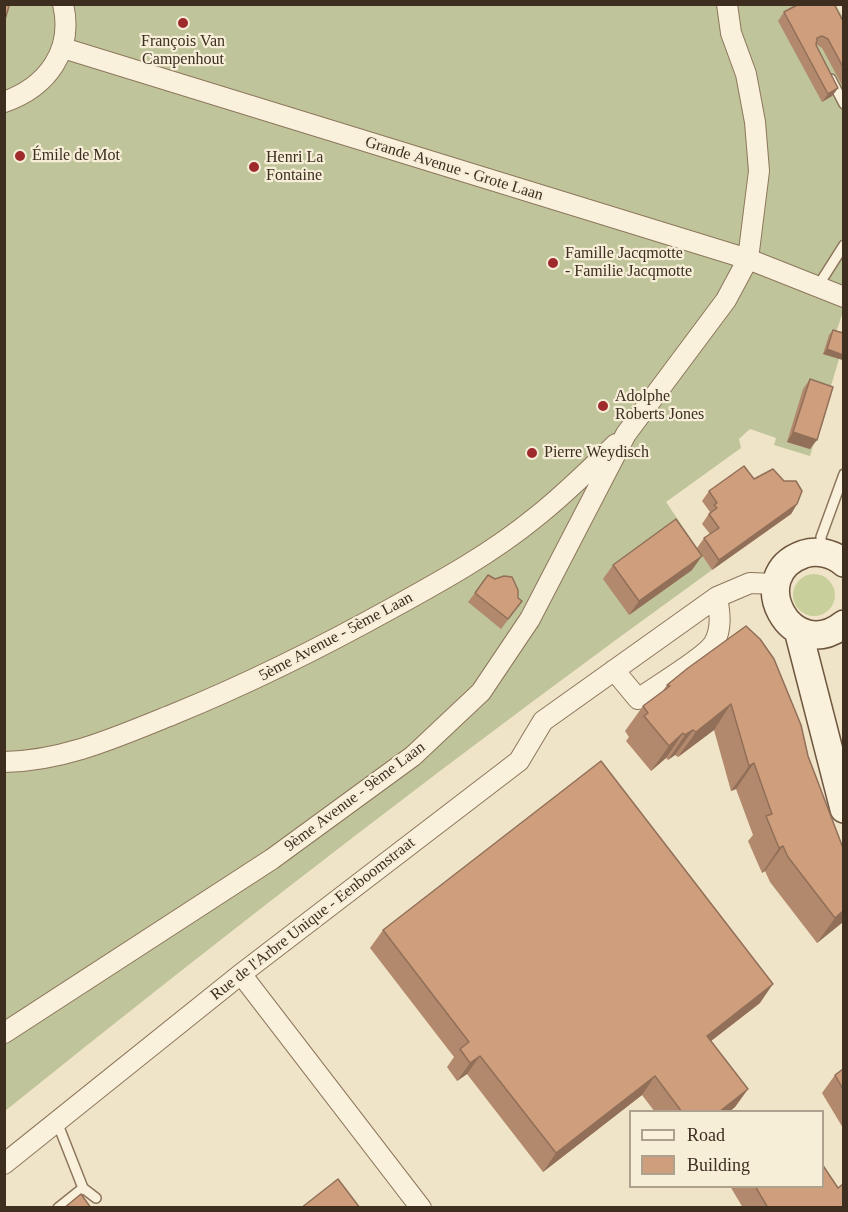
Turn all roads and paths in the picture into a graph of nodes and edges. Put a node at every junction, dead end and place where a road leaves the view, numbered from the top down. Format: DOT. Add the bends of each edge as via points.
graph roads {
  1 [pos="63,4"];
  2 [pos="716,4"];
  3 [pos="727,4"];
  4 [pos="731,33"];
  5 [pos="63,48"];
  6 [pos="827,72"];
  7 [pos="4,102"];
  8 [pos="843,104"];
  9 [pos="843,245"];
  10 [pos="748,259"];
  11 [pos="817,287"];
  12 [pos="843,297"];
  13 [pos="626,434"];
  14 [pos="843,474"];
  15 [pos="838,558"];
  16 [pos="776,584"];
  17 [pos="717,597"];
  18 [pos="843,627"];
  19 [pos="798,630"];
  20 [pos="615,670"];
  21 [pos="4,762"];
  22 [pos="843,809"];
  23 [pos="241,974"];
  24 [pos="4,1033"];
  25 [pos="57,1122"];
  26 [pos="4,1164"];
  27 [pos="83,1188"];
  28 [pos="96,1198"];
  29 [pos="58,1208"];
  30 [pos="421,1208"];
  1 -- 5 [label="street"];
  2 -- 4 [label="street"];
  3 -- 4 [label="street"];
  4 -- 10 [label="street" via="746,74 759,171"];
  5 -- 7 [label="street" via="54,68 40,84 23,96"];
  5 -- 10 [label="street, Grande Avenue - Grote Laan"];
  6 -- 8 [label="lane"];
  9 -- 11 [label="lane"];
  10 -- 11 [label="street, Grande Avenue - Grote Laan"];
  10 -- 13 [label="street, 9ème Avenue - 9ème Laan" via="726,300"];
  11 -- 12 [label="street, Grande Avenue - Grote Laan"];
  13 -- 21 [label="street, 5ème Avenue - 5ème Laan" via="536,517 505,540 451,576 335,640 235,689 118,736 48,758"];
  13 -- 24 [label="street, 9ème Avenue - 9ème Laan" via="530,619 481,692 413,756 272,859"];
  14 -- 15 [label="lane" via="821,537"];
  15 -- 16 [label="street" via="797,557 786,565"];
  16 -- 17 [label="street, Rue de l'Arbre Unique - Eenboomstraat" via="750,583"];
  16 -- 19 [label="street" via="780,613"];
  17 -- 20 [label="street, Rue de l'Arbre Unique - Eenboomstraat"];
  17 -- 20 [label="street" via="718,633 708,650 638,699"];
  18 -- 19 [label="street" via="820,634"];
  19 -- 22 [label="street"];
  20 -- 23 [label="street, Rue de l'Arbre Unique - Eenboomstraat" via="543,721 519,761"];
  23 -- 25 [label="street, Rue de l'Arbre Unique - Eenboomstraat"];
  23 -- 30 [label="street"];
  25 -- 26 [label="street, Rue de l'Arbre Unique - Eenboomstraat"];
  25 -- 27 [label="lane"];
  27 -- 28 [label="lane"];
  27 -- 29 [label="lane"];
}
